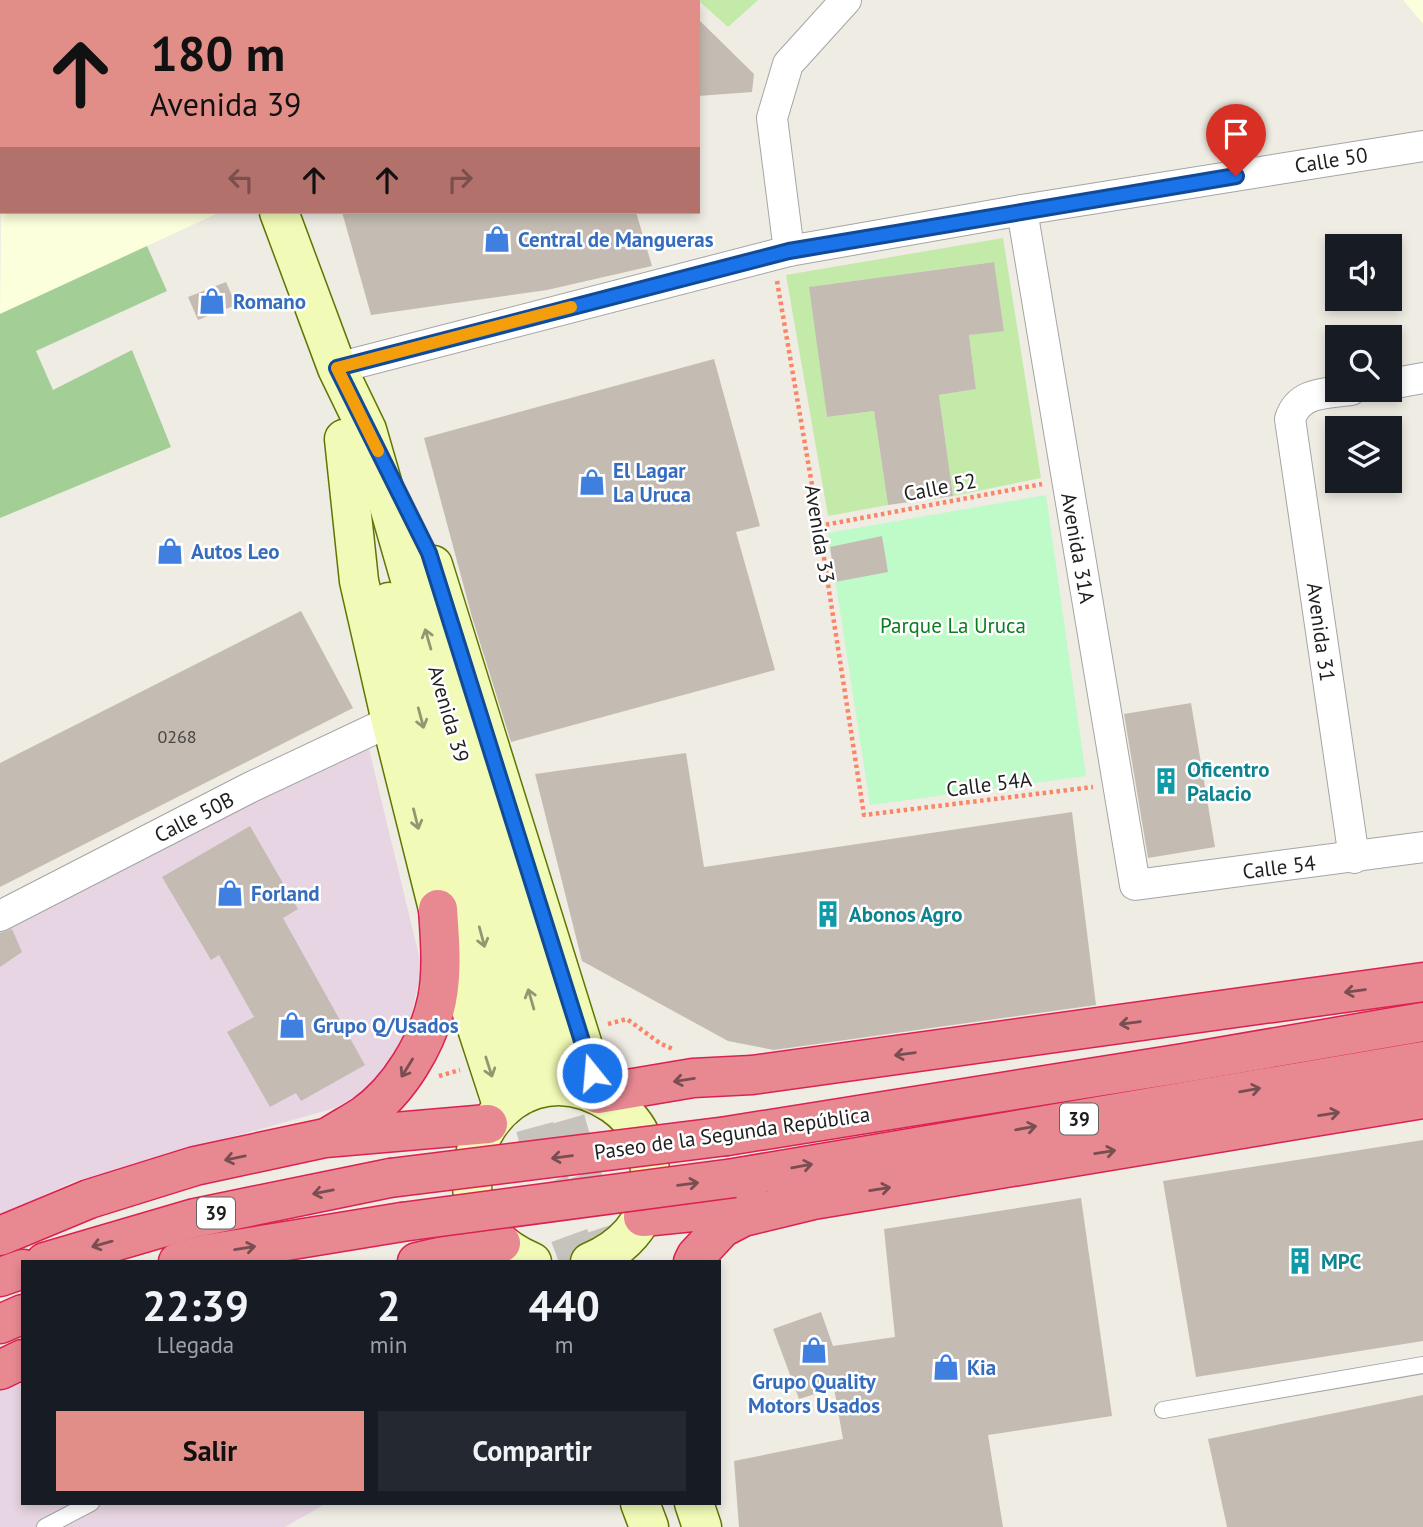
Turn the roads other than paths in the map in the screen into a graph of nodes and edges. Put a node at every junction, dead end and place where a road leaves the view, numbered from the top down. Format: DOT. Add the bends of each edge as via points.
graph roads {
  1 [pos="846,0"];
  2 [pos="1423,146"];
  3 [pos="1021,210"];
  4 [pos="280,214"];
  5 [pos="781,253"];
  6 [pos="337,368"];
  7 [pos="1423,379"];
  8 [pos="1402,382"];
  9 [pos="1325,395"];
  10 [pos="356,434"];
  11 [pos="391,721"];
  12 [pos="1423,847"];
  13 [pos="1354,858"];
  14 [pos="1135,885"];
  15 [pos="438,909"];
  16 [pos="0,916"];
  17 [pos="1423,982"];
  18 [pos="1423,1022"];
  19 [pos="1423,1061"];
  20 [pos="519,1066"];
  21 [pos="598,1094"];
  22 [pos="1423,1099"];
  23 [pos="495,1116"];
  24 [pos="326,1139"];
  25 [pos="813,1200"];
  26 [pos="0,1236"];
  27 [pos="636,1239"];
  28 [pos="517,1252"];
  29 [pos="52,1260"];
  30 [pos="185,1260"];
  31 [pos="437,1260"];
  32 [pos="595,1260"];
  33 [pos="694,1260"];
  34 [pos="21,1270"];
  35 [pos="0,1278"];
  36 [pos="21,1315"];
  37 [pos="0,1324"];
  38 [pos="21,1360"];
  39 [pos="1423,1365"];
  40 [pos="0,1370"];
  41 [pos="1163,1410"];
  42 [pos="87,1505"];
  43 [pos="641,1505"];
  44 [pos="665,1505"];
  45 [pos="695,1505"];
  46 [pos="713,1505"];
  47 [pos="44,1527"];
  48 [pos="649,1527"];
  49 [pos="673,1527"];
  50 [pos="702,1527"];
  51 [pos="720,1527"];
  1 -- 5 [label="street" via="788,65 772,118"];
  2 -- 3 [label="street, Calle 50"];
  3 -- 5 [label="street, Calle 50"];
  3 -- 14 [label="street, Avenida 31A"];
  4 -- 6 [label="main road, Avenida 39"];
  5 -- 6 [label="street, Calle 50"];
  6 -- 10 [label="main road, Avenida 39"];
  7 -- 8 [label="street"];
  9 -- 13 [label="street, Avenida 31" via="1306,398 1294,407 1290,419"];
  10 -- 11 [label="main road" via="359,581"];
  10 -- 20 [label="main road, Avenida 39"];
  10 -- 21 [label="main road" via="429,553"];
  11 -- 15 [label="main road, one-way"];
  11 -- 16 [label="street, Calle 50B"];
  12 -- 13 [label="street, Calle 54"];
  13 -- 14 [label="street, Calle 54"];
  15 -- 20 [label="main road"];
  15 -- 24 [label="highway, one-way" via="441,955 437,1000 422,1044 397,1083 365,1115"];
  17 -- 21 [label="highway, one-way"];
  18 -- 29 [label="highway, Paseo de la Segunda República / 39, one-way, bridge" via="727,1136 390,1178 195,1217"];
  30 -- 19 [label="highway, Paseo de la Segunda República / 39, one-way, bridge" via="402,1222 734,1178"];
  20 -- 23 [label="main road, one-way"];
  21 -- 23 [label="main road" via="574,1087 548,1087 524,1094"];
  21 -- 27 [label="main road" via="625,1112 642,1137 651,1166 649,1197"];
  25 -- 22 [label="highway, one-way"];
  23 -- 24 [label="highway"];
  23 -- 28 [label="main road" via="476,1147 471,1173 474,1199 484,1223"];
  24 -- 26 [label="highway, one-way" via="195,1166 89,1199"];
  25 -- 27 [label="highway"];
  25 -- 33 [label="highway" via="743,1217 722,1228"];
  27 -- 32 [label="main road"];
  28 -- 31 [label="highway"];
  34 -- 35 [label="highway"];
  36 -- 37 [label="highway"];
  38 -- 40 [label="highway"];
  39 -- 41 [label="lane"];
  42 -- 47 [label="lane"];
  43 -- 48 [label="main road"];
  44 -- 49 [label="main road"];
  45 -- 50 [label="main road"];
  46 -- 51 [label="main road"];
}
